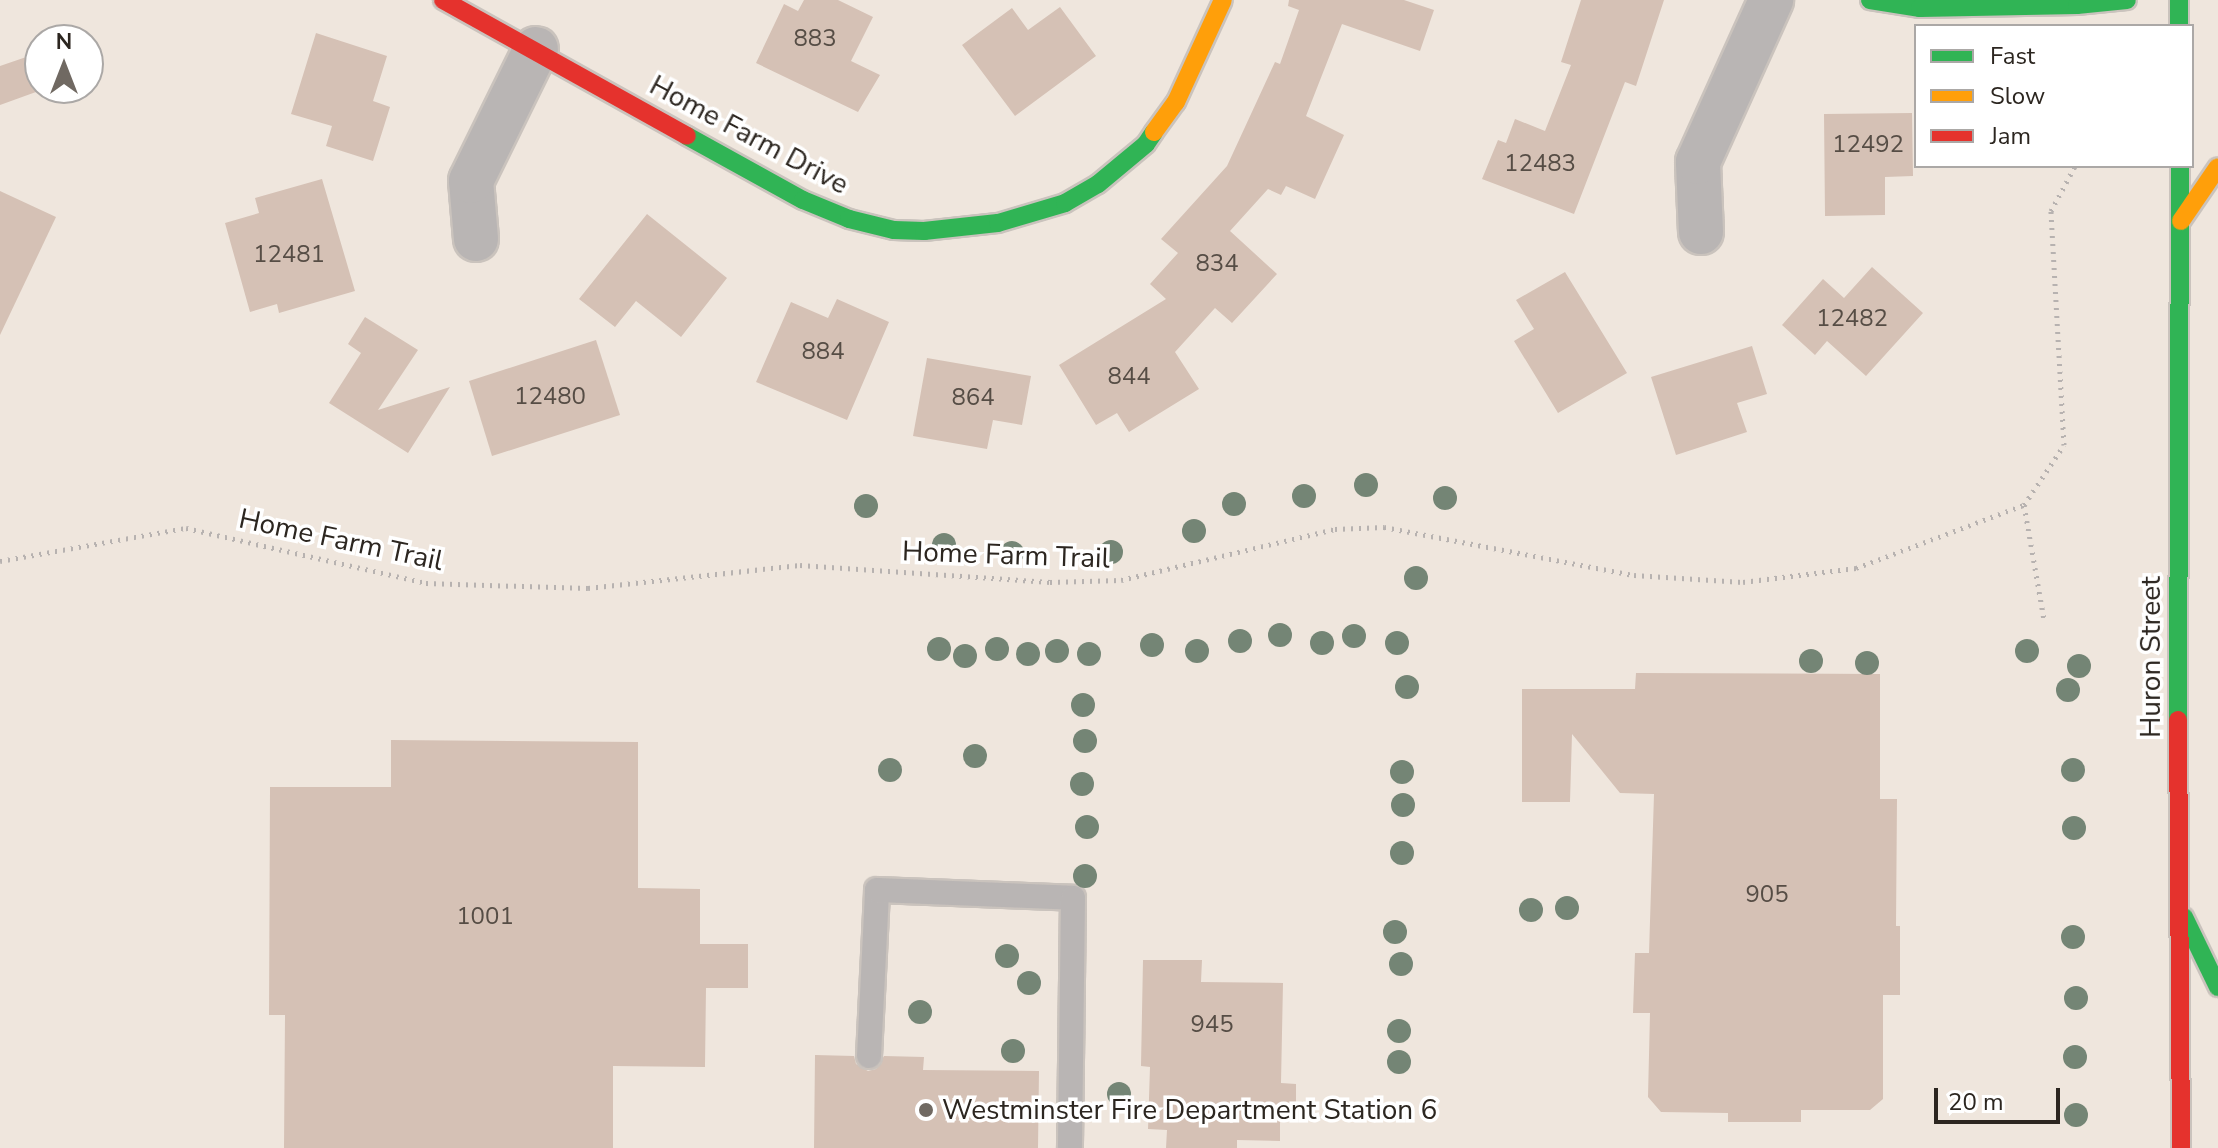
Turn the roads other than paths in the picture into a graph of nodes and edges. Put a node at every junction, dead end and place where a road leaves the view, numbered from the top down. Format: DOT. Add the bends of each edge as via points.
graph roads {
  1 [pos="443,0"];
  2 [pos="1223,0"];
  3 [pos="1771,0"];
  4 [pos="1870,0"];
  5 [pos="2127,0"];
  6 [pos="2179,0"];
  7 [pos="2179,24"];
  8 [pos="536,49"];
  9 [pos="2218,167"];
  10 [pos="2180,168"];
  11 [pos="2181,221"];
  12 [pos="1701,232"];
  13 [pos="476,239"];
  14 [pos="2177,904"];
  15 [pos="2218,987"];
  16 [pos="869,1056"];
  17 [pos="1070,1148"];
  18 [pos="2181,1148"];
  1 -- 8 [label="street, Home Farm Drive"];
  2 -- 8 [label="street, Home Farm Drive" via="1176,102 1146,144 1098,184 1034,214 924,231 849,219 803,200"];
  3 -- 12 [label="street" via="1698,162"];
  4 -- 5 [label="street" via="1920,8"];
  6 -- 7 [label="street"];
  8 -- 13 [label="street" via="471,181"];
  9 -- 11 [label="street"];
  10 -- 11 [label="street, Huron Street"];
  11 -- 14 [label="street, Huron Street"];
  14 -- 15 [label="street"];
  14 -- 18 [label="street, Huron Street"];
  16 -- 17 [label="lane" via="877,890 1073,898"];
}
